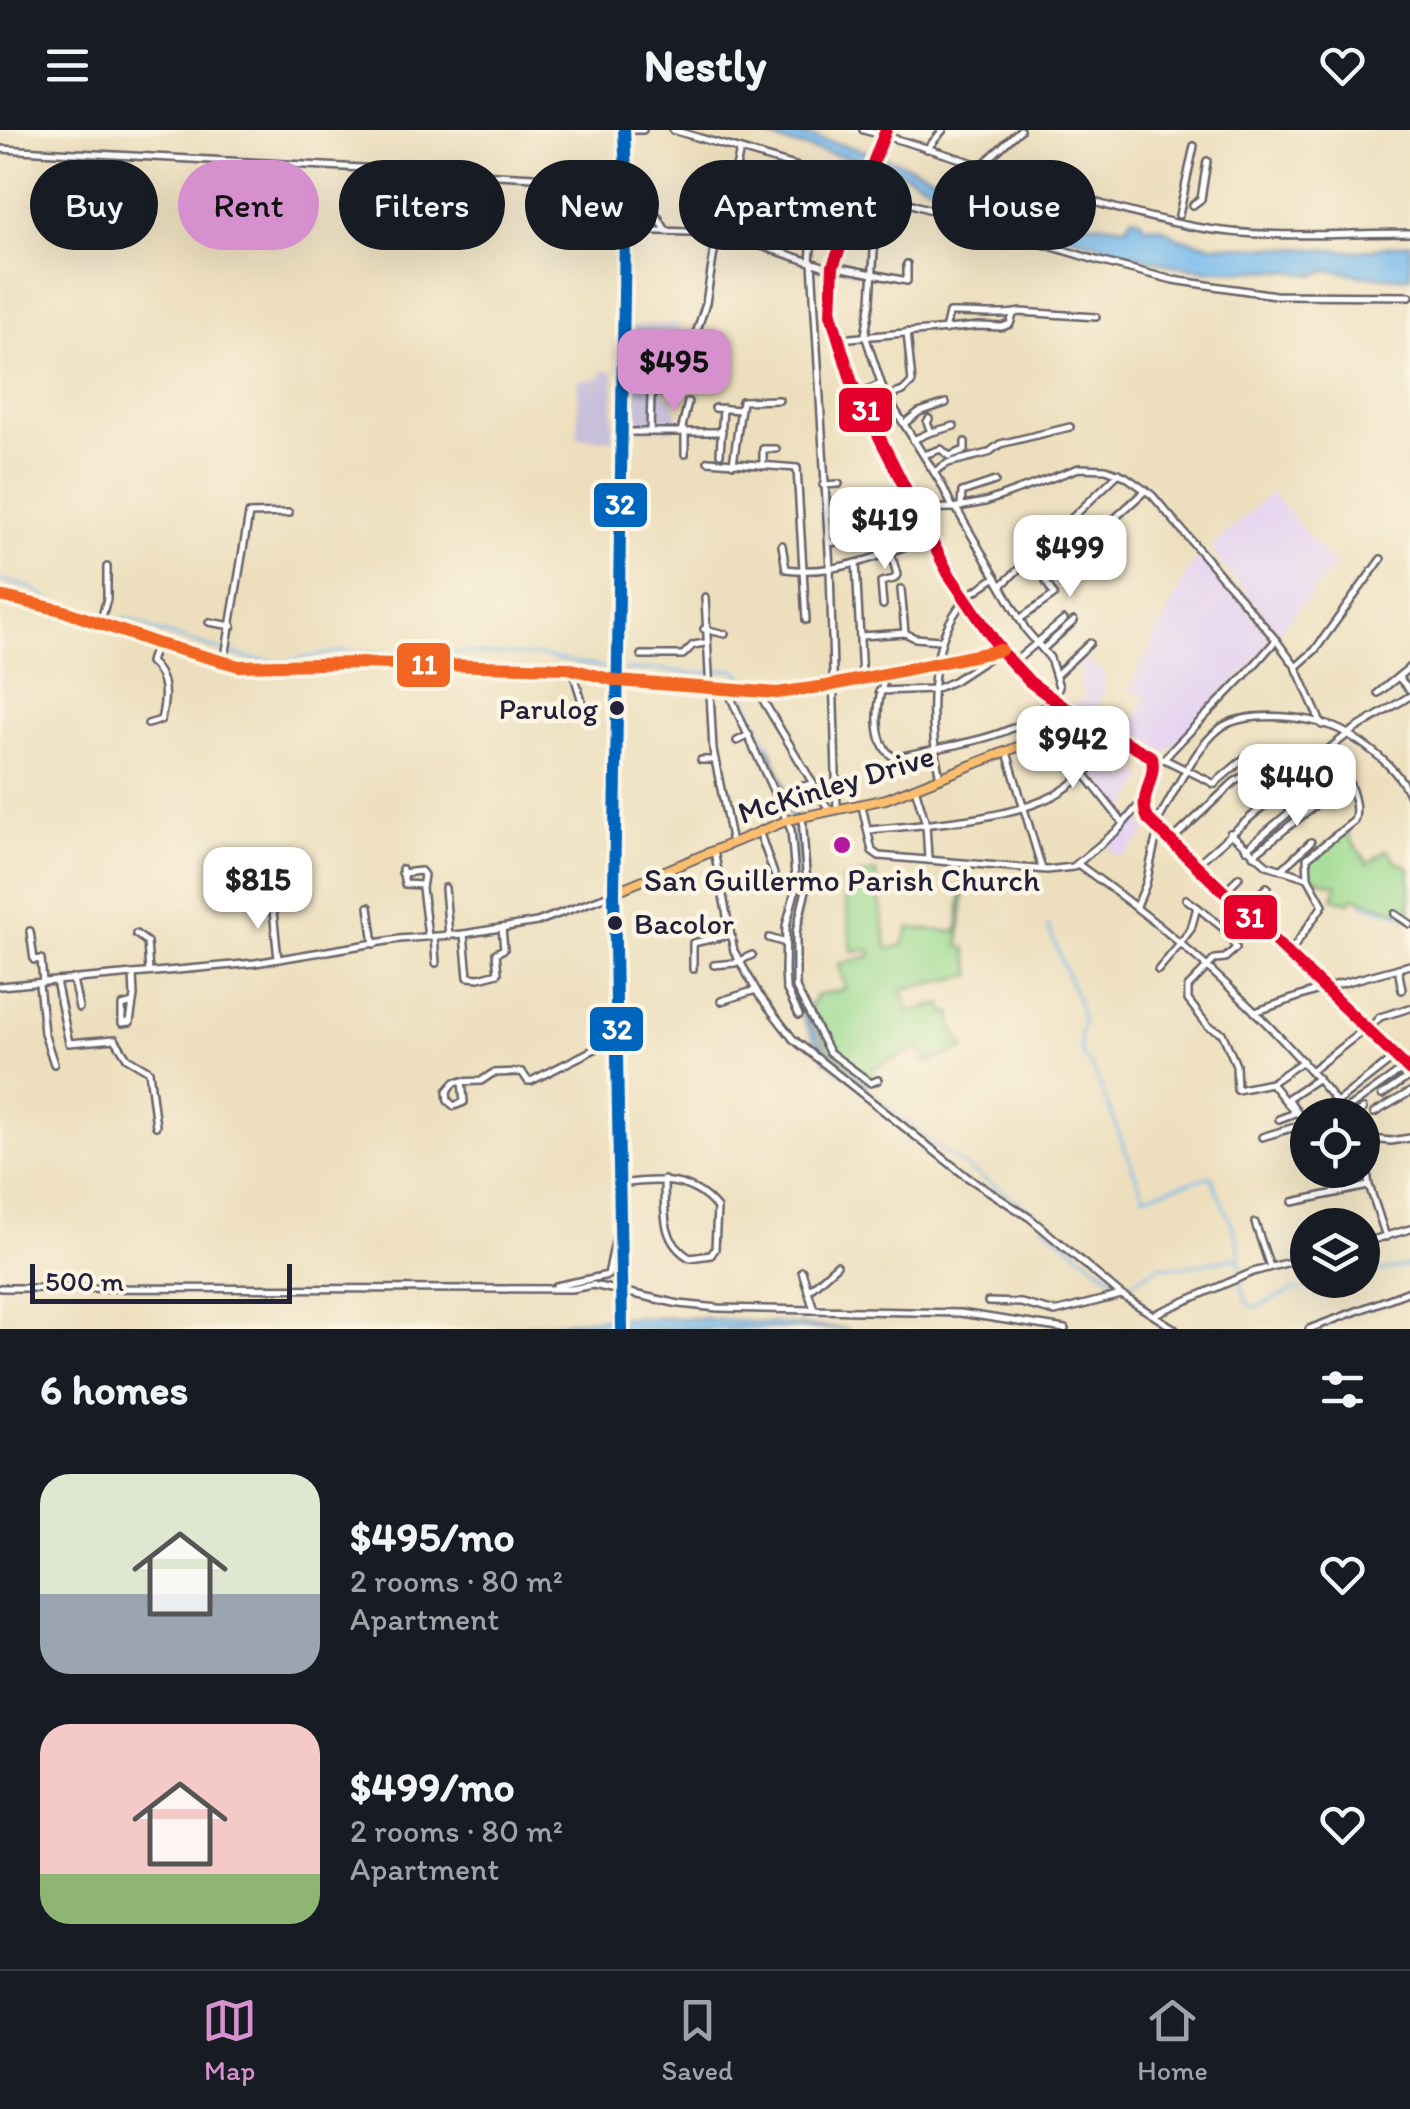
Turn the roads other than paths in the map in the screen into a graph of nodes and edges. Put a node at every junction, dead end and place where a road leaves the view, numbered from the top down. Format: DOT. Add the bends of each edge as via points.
graph roads {
  1 [pos="627,130"];
  2 [pos="644,130"];
  3 [pos="674,130"];
  4 [pos="863,130"];
  5 [pos="943,130"];
  6 [pos="1020,130"];
  7 [pos="885,134"];
  8 [pos="984,146"];
  9 [pos="1194,146"];
  10 [pos="0,149"];
  11 [pos="927,149"];
  12 [pos="740,150"];
  13 [pos="992,156"];
  14 [pos="629,160"];
  15 [pos="737,160"];
  16 [pos="775,160"];
  17 [pos="874,160"];
  18 [pos="962,160"];
  19 [pos="988,160"];
  20 [pos="1207,161"];
  21 [pos="525,177"];
  22 [pos="1096,201"];
  23 [pos="912,202"];
  24 [pos="1193,206"];
  25 [pos="1180,215"];
  26 [pos="659,219"];
  27 [pos="659,229"];
  28 [pos="665,229"];
  29 [pos="679,230"];
  30 [pos="1410,233"];
  31 [pos="624,250"];
  32 [pos="716,250"];
  33 [pos="773,250"];
  34 [pos="812,250"];
  35 [pos="839,250"];
  36 [pos="876,250"];
  37 [pos="811,262"];
  38 [pos="907,264"];
  39 [pos="832,268"];
  40 [pos="872,276"];
  41 [pos="1410,296"];
  42 [pos="1014,315"];
  43 [pos="1096,318"];
  44 [pos="945,330"];
  45 [pos="906,332"];
  46 [pos="865,335"];
  47 [pos="837,339"];
  48 [pos="685,367"];
  49 [pos="670,384"];
  50 [pos="881,384"];
  51 [pos="885,394"];
  52 [pos="859,398"];
  53 [pos="779,400"];
  54 [pos="688,402"];
  55 [pos="946,403"];
  56 [pos="740,410"];
  57 [pos="929,420"];
  58 [pos="905,423"];
  59 [pos="954,426"];
  60 [pos="1070,427"];
  61 [pos="620,432"];
  62 [pos="650,432"];
  63 [pos="683,432"];
  64 [pos="722,432"];
  65 [pos="931,432"];
  66 [pos="913,440"];
  67 [pos="965,442"];
  68 [pos="735,449"];
  69 [pos="776,449"];
  70 [pos="685,454"];
  71 [pos="924,455"];
  72 [pos="708,461"];
  73 [pos="733,464"];
  74 [pos="762,466"];
  75 [pos="934,472"];
  76 [pos="1119,473"];
  77 [pos="995,482"];
  78 [pos="840,484"];
  79 [pos="823,485"];
  80 [pos="1146,490"];
  81 [pos="956,507"];
  82 [pos="914,510"];
  83 [pos="289,513"];
  84 [pos="882,519"];
  85 [pos="888,536"];
  86 [pos="928,536"];
  87 [pos="829,542"];
  88 [pos="782,545"];
  89 [pos="893,552"];
  90 [pos="1381,559"];
  91 [pos="856,563"];
  92 [pos="106,567"];
  93 [pos="830,569"];
  94 [pos="804,570"];
  95 [pos="996,577"];
  96 [pos="1002,586"];
  97 [pos="901,588"];
  98 [pos="0,596"];
  99 [pos="705,597"];
  100 [pos="964,600"];
  101 [pos="882,605"];
  102 [pos="1021,618"];
  103 [pos="806,620"];
  104 [pos="1064,620"];
  105 [pos="100,621"];
  106 [pos="1074,621"];
  107 [pos="209,622"];
  108 [pos="232,626"];
  109 [pos="704,629"];
  110 [pos="906,633"];
  111 [pos="726,634"];
  112 [pos="861,636"];
  113 [pos="940,640"];
  114 [pos="1276,640"];
  115 [pos="705,643"];
  116 [pos="1090,643"];
  117 [pos="156,644"];
  118 [pos="1037,644"];
  119 [pos="1043,650"];
  120 [pos="998,652"];
  121 [pos="641,654"];
  122 [pos="224,663"];
  123 [pos="1012,664"];
  124 [pos="937,665"];
  125 [pos="1410,666"];
  126 [pos="1296,667"];
  127 [pos="572,669"];
  128 [pos="887,674"];
  129 [pos="1057,674"];
  130 [pos="617,675"];
  131 [pos="862,678"];
  132 [pos="1398,678"];
  133 [pos="708,679"];
  134 [pos="834,684"];
  135 [pos="726,687"];
  136 [pos="935,689"];
  137 [pos="880,691"];
  138 [pos="758,692"];
  139 [pos="1378,693"];
  140 [pos="1410,693"];
  141 [pos="1052,699"];
  142 [pos="584,708"];
  143 [pos="1072,712"];
  144 [pos="148,724"];
  145 [pos="1094,724"];
  146 [pos="1072,725"];
  147 [pos="1322,725"];
  148 [pos="749,734"];
  149 [pos="1053,734"];
  150 [pos="1348,735"];
  151 [pos="1120,737"];
  152 [pos="737,741"];
  153 [pos="1332,747"];
  154 [pos="934,748"];
  155 [pos="1007,752"];
  156 [pos="702,760"];
  157 [pos="715,760"];
  158 [pos="1159,760"];
  159 [pos="1264,763"];
  160 [pos="1188,770"];
  161 [pos="1083,775"];
  162 [pos="940,780"];
  163 [pos="1325,782"];
  164 [pos="813,784"];
  165 [pos="1214,784"];
  166 [pos="1286,784"];
  167 [pos="791,788"];
  168 [pos="916,788"];
  169 [pos="1225,790"];
  170 [pos="1410,798"];
  171 [pos="1144,800"];
  172 [pos="1302,802"];
  173 [pos="862,806"];
  174 [pos="1314,806"];
  175 [pos="1023,807"];
  176 [pos="834,811"];
  177 [pos="1132,813"];
  178 [pos="1145,813"];
  179 [pos="794,818"];
  180 [pos="1124,823"];
  181 [pos="926,824"];
  182 [pos="1156,827"];
  183 [pos="868,830"];
  184 [pos="760,831"];
  185 [pos="1230,833"];
  186 [pos="732,842"];
  187 [pos="1171,842"];
  188 [pos="1311,842"];
  189 [pos="1246,849"];
  190 [pos="714,852"];
  191 [pos="1253,855"];
  192 [pos="928,858"];
  193 [pos="1079,865"];
  194 [pos="1196,865"];
  195 [pos="1042,869"];
  196 [pos="1281,870"];
  197 [pos="774,874"];
  198 [pos="1239,877"];
  199 [pos="1308,878"];
  200 [pos="422,885"];
  201 [pos="1267,887"];
  202 [pos="445,888"];
  203 [pos="614,892"];
  204 [pos="1224,892"];
  205 [pos="1186,899"];
  206 [pos="272,900"];
  207 [pos="1137,906"];
  208 [pos="369,907"];
  209 [pos="1196,907"];
  210 [pos="1242,910"];
  211 [pos="1395,914"];
  212 [pos="1410,924"];
  213 [pos="502,928"];
  214 [pos="30,931"];
  215 [pos="136,934"];
  216 [pos="464,934"];
  217 [pos="431,936"];
  218 [pos="449,936"];
  219 [pos="729,936"];
  220 [pos="769,938"];
  221 [pos="786,942"];
  222 [pos="1181,943"];
  223 [pos="374,944"];
  224 [pos="1290,954"];
  225 [pos="752,955"];
  226 [pos="278,959"];
  227 [pos="740,961"];
  228 [pos="436,962"];
  229 [pos="714,965"];
  230 [pos="1410,965"];
  231 [pos="1208,967"];
  232 [pos="693,968"];
  233 [pos="1398,968"];
  234 [pos="1158,970"];
  235 [pos="149,972"];
  236 [pos="133,974"];
  237 [pos="73,980"];
  238 [pos="56,981"];
  239 [pos="41,982"];
  240 [pos="0,986"];
  241 [pos="1324,988"];
  242 [pos="756,990"];
  243 [pos="1402,990"];
  244 [pos="722,1001"];
  245 [pos="132,1003"];
  246 [pos="79,1008"];
  247 [pos="1410,1008"];
  248 [pos="1256,1012"];
  249 [pos="799,1015"];
  250 [pos="1367,1029"];
  251 [pos="617,1038"];
  252 [pos="1395,1056"];
  253 [pos="1304,1061"];
  254 [pos="54,1064"];
  255 [pos="1312,1070"];
  256 [pos="1409,1071"];
  257 [pos="1318,1078"];
  258 [pos="878,1080"];
  259 [pos="462,1081"];
  260 [pos="1272,1083"];
  261 [pos="1410,1092"];
  262 [pos="1382,1095"];
  263 [pos="1334,1098"];
  264 [pos="1342,1098"];
  265 [pos="1368,1098"];
  266 [pos="1380,1110"];
  267 [pos="1278,1119"];
  268 [pos="156,1126"];
  269 [pos="1262,1137"];
  270 [pos="1410,1138"];
  271 [pos="1380,1141"];
  272 [pos="664,1180"];
  273 [pos="620,1184"];
  274 [pos="1359,1188"];
  275 [pos="1370,1188"];
  276 [pos="1292,1202"];
  277 [pos="620,1218"];
  278 [pos="1255,1223"];
  279 [pos="1410,1229"];
  280 [pos="1386,1237"];
  281 [pos="1380,1238"];
  282 [pos="1290,1262"];
  283 [pos="837,1265"];
  284 [pos="1270,1268"];
  285 [pos="802,1271"];
  286 [pos="0,1288"];
  287 [pos="544,1288"];
  288 [pos="808,1291"];
  289 [pos="1410,1291"];
  290 [pos="622,1295"];
  291 [pos="1124,1295"];
  292 [pos="988,1302"];
  293 [pos="997,1302"];
  294 [pos="814,1310"];
  295 [pos="1155,1314"];
  296 [pos="995,1318"];
  297 [pos="1164,1325"];
  298 [pos="622,1329"];
  299 [pos="1065,1329"];
  300 [pos="1175,1329"];
  301 [pos="1309,1329"];
  1 -- 2 [label="street"];
  1 -- 14 [label="highway"];
  3 -- 12 [label="street"];
  4 -- 7 [label="street"];
  5 -- 11 [label="street"];
  6 -- 13 [label="street"];
  7 -- 11 [label="street"];
  7 -- 17 [label="main road"];
  8 -- 13 [label="street"];
  9 -- 25 [label="street"];
  10 -- 21 [label="street"];
  11 -- 18 [label="street"];
  12 -- 15 [label="street"];
  12 -- 16 [label="street"];
  13 -- 19 [label="street"];
  20 -- 24 [label="street" via="1201,199"];
  22 -- 30 [label="street" via="1203,228"];
  23 -- 41 [label="street" via="1173,280 1275,294"];
  26 -- 28 [label="street"];
  27 -- 28 [label="street"];
  28 -- 29 [label="street"];
  31 -- 61 [label="highway"];
  32 -- 48 [label="street"];
  33 -- 37 [label="street"];
  34 -- 37 [label="street"];
  35 -- 39 [label="main road"];
  36 -- 40 [label="street"];
  37 -- 39 [label="street"];
  37 -- 79 [label="street"];
  38 -- 40 [label="street" via="907,281"];
  39 -- 40 [label="street"];
  39 -- 47 [label="main road"];
  40 -- 46 [label="street"];
  42 -- 43 [label="street"];
  42 -- 44 [label="street" via="1002,328"];
  42 -- 44 [label="street" via="948,313"];
  44 -- 45 [label="street"];
  45 -- 46 [label="street"];
  45 -- 51 [label="street" via="912,382"];
  46 -- 47 [label="street"];
  46 -- 50 [label="street"];
  47 -- 52 [label="main road"];
  49 -- 62 [label="street" via="667,393 651,396"];
  50 -- 51 [label="street"];
  50 -- 52 [label="street"];
  51 -- 52 [label="street"];
  51 -- 58 [label="street"];
  52 -- 82 [label="main road"];
  53 -- 56 [label="street" via="744,400"];
  54 -- 63 [label="street"];
  55 -- 58 [label="street"];
  56 -- 64 [label="street" via="719,408"];
  56 -- 68 [label="street"];
  57 -- 65 [label="street"];
  58 -- 66 [label="street"];
  59 -- 65 [label="street"];
  60 -- 75 [label="street" via="1000,444"];
  61 -- 62 [label="street"];
  61 -- 130 [label="highway"];
  62 -- 63 [label="street"];
  63 -- 64 [label="street"];
  63 -- 70 [label="street"];
  64 -- 68 [label="street" via="720,450"];
  65 -- 66 [label="street"];
  66 -- 71 [label="street"];
  67 -- 71 [label="street" via="965,450 949,456 941,449"];
  68 -- 73 [label="street"];
  69 -- 74 [label="street" via="763,449"];
  71 -- 75 [label="street"];
  72 -- 73 [label="street"];
  73 -- 74 [label="street"];
  74 -- 94 [label="street" via="797,468"];
  75 -- 81 [label="street"];
  76 -- 80 [label="street"];
  76 -- 81 [label="street" via="1079,468"];
  76 -- 96 [label="street"];
  77 -- 81 [label="street" via="962,492"];
  78 -- 79 [label="street"];
  79 -- 87 [label="street"];
  80 -- 102 [label="street" via="1048,579 1054,595"];
  80 -- 114 [label="street"];
  81 -- 82 [label="street"];
  81 -- 95 [label="street"];
  82 -- 86 [label="main road"];
  83 -- 108 [label="street" via="249,514"];
  84 -- 85 [label="street"];
  85 -- 87 [label="street"];
  85 -- 89 [label="street"];
  86 -- 89 [label="street"];
  86 -- 100 [label="main road"];
  87 -- 93 [label="street"];
  88 -- 94 [label="street" via="786,570"];
  89 -- 91 [label="street"];
  89 -- 101 [label="street" via="897,575 881,582"];
  90 -- 126 [label="street" via="1316,650"];
  91 -- 93 [label="street"];
  91 -- 112 [label="street"];
  92 -- 105 [label="street"];
  93 -- 94 [label="street"];
  93 -- 134 [label="street"];
  94 -- 103 [label="street"];
  95 -- 96 [label="street"];
  95 -- 100 [label="street"];
  96 -- 102 [label="street"];
  97 -- 110 [label="street"];
  98 -- 105 [label="street"];
  99 -- 109 [label="street"];
  100 -- 113 [label="street"];
  100 -- 120 [label="main road"];
  102 -- 118 [label="street"];
  104 -- 118 [label="street"];
  105 -- 117 [label="street"];
  106 -- 119 [label="street"];
  107 -- 108 [label="street"];
  108 -- 122 [label="street"];
  109 -- 111 [label="street"];
  109 -- 115 [label="street"];
  110 -- 112 [label="street"];
  110 -- 113 [label="street"];
  112 -- 131 [label="street"];
  113 -- 124 [label="street"];
  114 -- 126 [label="street"];
  114 -- 158 [label="street"];
  115 -- 121 [label="street" via="684,655"];
  115 -- 133 [label="street"];
  116 -- 129 [label="street"];
  117 -- 122 [label="street"];
  117 -- 144 [label="street" via="150,662 166,694 161,720"];
  118 -- 119 [label="street"];
  118 -- 123 [label="street"];
  119 -- 129 [label="street"];
  120 -- 123 [label="main road"];
  120 -- 124 [label="street"];
  120 -- 136 [label="street"];
  122 -- 127 [label="street"];
  123 -- 141 [label="main road"];
  124 -- 128 [label="street"];
  124 -- 136 [label="street"];
  125 -- 132 [label="street"];
  126 -- 147 [label="street"];
  127 -- 130 [label="street"];
  127 -- 142 [label="street"];
  128 -- 131 [label="street"];
  128 -- 137 [label="street"];
  129 -- 141 [label="street"];
  130 -- 133 [label="street"];
  130 -- 203 [label="highway"];
  131 -- 134 [label="street"];
  132 -- 139 [label="street"];
  132 -- 140 [label="street"];
  133 -- 135 [label="street"];
  133 -- 157 [label="street"];
  134 -- 138 [label="street"];
  134 -- 176 [label="street"];
  135 -- 138 [label="street"];
  135 -- 148 [label="street"];
  136 -- 137 [label="street"];
  136 -- 154 [label="street"];
  137 -- 154 [label="street" via="880,732 890,757"];
  138 -- 164 [label="street"];
  140 -- 150 [label="street"];
  141 -- 143 [label="main road"];
  141 -- 154 [label="street" via="1013,727"];
  143 -- 145 [label="main road"];
  143 -- 146 [label="main road"];
  145 -- 146 [label="main road, McKinley Drive"];
  145 -- 151 [label="main road"];
  146 -- 149 [label="main road, McKinley Drive"];
  147 -- 150 [label="street"];
  147 -- 160 [label="street" via="1241,718 1218,730"];
  148 -- 152 [label="street"];
  148 -- 179 [label="street"];
  149 -- 155 [label="main road, McKinley Drive"];
  149 -- 161 [label="street"];
  150 -- 153 [label="street"];
  150 -- 170 [label="street" via="1376,754"];
  151 -- 158 [label="main road"];
  151 -- 161 [label="street"];
  153 -- 166 [label="street"];
  153 -- 199 [label="street" via="1356,815 1309,855"];
  154 -- 162 [label="street"];
  155 -- 162 [label="main road, McKinley Drive"];
  155 -- 175 [label="street"];
  156 -- 157 [label="street"];
  157 -- 186 [label="street"];
  158 -- 160 [label="street"];
  158 -- 171 [label="main road"];
  159 -- 165 [label="street" via="1250,751"];
  159 -- 166 [label="street"];
  159 -- 169 [label="street"];
  160 -- 165 [label="street"];
  160 -- 182 [label="street"];
  161 -- 175 [label="street"];
  161 -- 180 [label="street"];
  162 -- 168 [label="main road, McKinley Drive"];
  163 -- 172 [label="street"];
  164 -- 167 [label="street"];
  164 -- 176 [label="street"];
  165 -- 169 [label="street"];
  166 -- 172 [label="street"];
  166 -- 185 [label="street"];
  168 -- 173 [label="main road, McKinley Drive"];
  168 -- 181 [label="street"];
  169 -- 187 [label="street"];
  171 -- 177 [label="street"];
  171 -- 178 [label="main road"];
  172 -- 189 [label="street"];
  173 -- 176 [label="main road, McKinley Drive"];
  173 -- 183 [label="street"];
  174 -- 191 [label="street"];
  175 -- 181 [label="street"];
  175 -- 195 [label="street"];
  176 -- 179 [label="main road, McKinley Drive"];
  177 -- 178 [label="street"];
  177 -- 180 [label="street"];
  178 -- 182 [label="main road"];
  179 -- 184 [label="main road, McKinley Drive"];
  179 -- 221 [label="street" via="796,888"];
  179 -- 258 [label="street" via="806,886 796,932 796,988 829,1052 871,1083"];
  180 -- 193 [label="street"];
  181 -- 183 [label="street"];
  181 -- 192 [label="street"];
  182 -- 187 [label="main road"];
  182 -- 207 [label="street"];
  183 -- 192 [label="street" via="879,856"];
  184 -- 186 [label="main road, McKinley Drive"];
  184 -- 197 [label="street"];
  185 -- 189 [label="street"];
  185 -- 194 [label="street"];
  186 -- 190 [label="main road, McKinley Drive"];
  187 -- 194 [label="main road"];
  188 -- 196 [label="street"];
  189 -- 191 [label="street"];
  190 -- 203 [label="main road, McKinley Drive"];
  190 -- 219 [label="street"];
  191 -- 196 [label="street"];
  192 -- 195 [label="street"];
  193 -- 195 [label="street"];
  193 -- 207 [label="street"];
  194 -- 204 [label="main road"];
  196 -- 199 [label="street"];
  198 -- 204 [label="street"];
  199 -- 224 [label="street" via="1324,906"];
  200 -- 200 [label="street" via="422,872 402,870 405,884"];
  200 -- 217 [label="street"];
  201 -- 210 [label="street"];
  202 -- 218 [label="street"];
  203 -- 213 [label="street"];
  203 -- 251 [label="highway"];
  204 -- 210 [label="main road"];
  205 -- 209 [label="street"];
  206 -- 226 [label="street"];
  207 -- 222 [label="street"];
  208 -- 223 [label="street"];
  209 -- 222 [label="street"];
  209 -- 231 [label="street" via="1236,948"];
  210 -- 224 [label="main road"];
  211 -- 212 [label="street"];
  213 -- 216 [label="street"];
  213 -- 216 [label="street" via="498,973 478,978 468,977"];
  214 -- 239 [label="street" via="34,960 41,958"];
  215 -- 235 [label="street" via="146,942"];
  216 -- 218 [label="street"];
  217 -- 218 [label="street"];
  217 -- 223 [label="street"];
  217 -- 228 [label="street"];
  219 -- 227 [label="street"];
  219 -- 232 [label="street" via="693,943"];
  220 -- 221 [label="street"];
  221 -- 249 [label="street" via="786,988"];
  222 -- 231 [label="street"];
  222 -- 234 [label="street"];
  223 -- 226 [label="street"];
  224 -- 241 [label="main road"];
  225 -- 227 [label="street"];
  226 -- 235 [label="street"];
  227 -- 229 [label="street"];
  227 -- 242 [label="street"];
  230 -- 233 [label="street"];
  231 -- 248 [label="street"];
  231 -- 260 [label="street" via="1188,987 1188,998 1208,1026 1222,1033 1236,1065 1237,1090"];
  233 -- 241 [label="street"];
  233 -- 243 [label="street"];
  235 -- 236 [label="street"];
  236 -- 237 [label="street"];
  236 -- 245 [label="street"];
  237 -- 238 [label="street"];
  237 -- 246 [label="street"];
  238 -- 239 [label="street"];
  238 -- 268 [label="street" via="71,1045 116,1039 127,1058 149,1072"];
  239 -- 240 [label="street"];
  239 -- 254 [label="street" via="44,1033"];
  241 -- 248 [label="street"];
  241 -- 250 [label="main road"];
  242 -- 244 [label="street"];
  242 -- 291 [label="street" via="809,1054"];
  247 -- 250 [label="street" via="1380,1017"];
  248 -- 253 [label="street"];
  250 -- 252 [label="main road"];
  250 -- 255 [label="street"];
  251 -- 259 [label="street" via="534,1080 522,1072"];
  251 -- 273 [label="highway"];
  252 -- 256 [label="main road"];
  252 -- 264 [label="street"];
  253 -- 255 [label="street"];
  253 -- 260 [label="street"];
  255 -- 257 [label="street"];
  256 -- 262 [label="street"];
  256 -- 265 [label="street"];
  257 -- 263 [label="street"];
  257 -- 269 [label="street" via="1288,1098 1305,1124"];
  259 -- 259 [label="street" via="446,1090 454,1106 464,1102"];
  260 -- 267 [label="street" via="1295,1113"];
  261 -- 266 [label="street"];
  270 -- 271 [label="street"];
  272 -- 272 [label="street" via="663,1218 678,1250 690,1258 713,1254 716,1208 696,1189"];
  272 -- 273 [label="street"];
  273 -- 277 [label="highway"];
  274 -- 276 [label="street"];
  275 -- 280 [label="street"];
  277 -- 287 [label="street" via="608,1275"];
  277 -- 290 [label="highway"];
  278 -- 284 [label="street"];
  279 -- 280 [label="street"];
  280 -- 281 [label="street"];
  282 -- 284 [label="street"];
  283 -- 288 [label="street"];
  284 -- 295 [label="street"];
  285 -- 288 [label="street"];
  286 -- 287 [label="street"];
  287 -- 290 [label="street" via="592,1285"];
  288 -- 294 [label="street"];
  289 -- 301 [label="street"];
  290 -- 294 [label="street" via="696,1306"];
  290 -- 298 [label="highway"];
  291 -- 293 [label="street" via="1055,1312"];
  291 -- 295 [label="street"];
  292 -- 293 [label="street"];
  293 -- 296 [label="street"];
  294 -- 296 [label="street"];
  295 -- 297 [label="street"];
  296 -- 299 [label="street"];
  297 -- 300 [label="street"];
}
